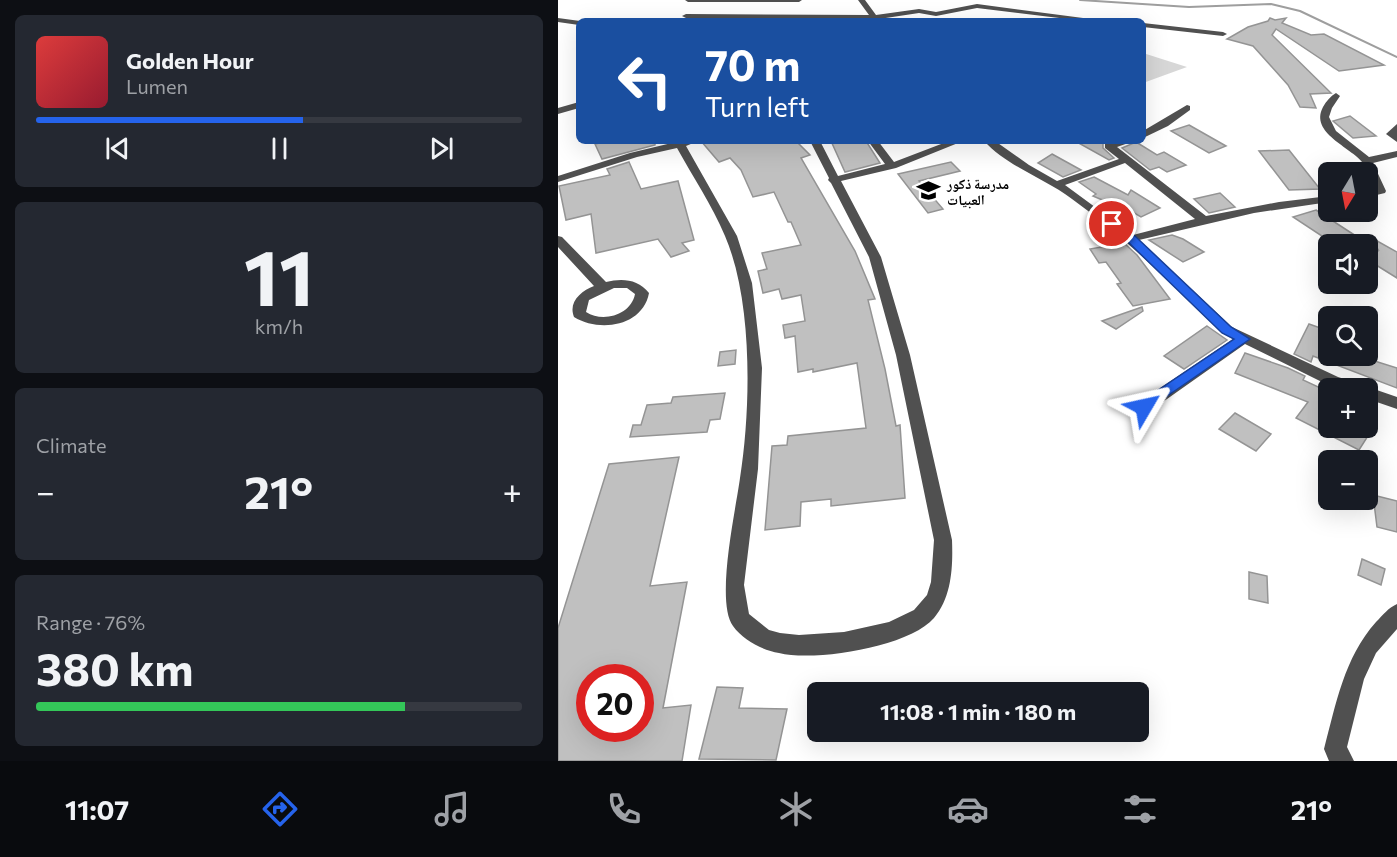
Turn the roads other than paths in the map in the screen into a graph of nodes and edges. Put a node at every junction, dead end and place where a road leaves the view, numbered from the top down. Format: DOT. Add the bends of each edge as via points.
graph roads {
  1 [pos="688,0"];
  2 [pos="800,0"];
  3 [pos="861,0"];
  4 [pos="686,16"];
  5 [pos="814,16"];
  6 [pos="855,18"];
  7 [pos="875,18"];
  8 [pos="881,18"];
  9 [pos="1077,18"];
  10 [pos="558,20"];
  11 [pos="576,23"];
  12 [pos="1146,26"];
  13 [pos="1223,34"];
  14 [pos="1336,96"];
  15 [pos="576,106"];
  16 [pos="1187,108"];
  17 [pos="558,111"];
  18 [pos="1397,128"];
  19 [pos="1146,134"];
  20 [pos="1397,139"];
  21 [pos="683,144"];
  22 [pos="687,144"];
  23 [pos="816,144"];
  24 [pos="875,144"];
  25 [pos="950,144"];
  26 [pos="993,144"];
  27 [pos="1117,144"];
  28 [pos="1397,154"];
  29 [pos="1126,160"];
  30 [pos="1367,161"];
  31 [pos="892,166"];
  32 [pos="558,179"];
  33 [pos="833,180"];
  34 [pos="1057,185"];
  35 [pos="1318,200"];
  36 [pos="1203,219"];
  37 [pos="1131,239"];
  38 [pos="558,240"];
  39 [pos="603,287"];
  40 [pos="1243,339"];
  41 [pos="1327,378"];
  42 [pos="1378,396"];
  43 [pos="1397,403"];
  44 [pos="1144,407"];
  45 [pos="1397,614"];
  46 [pos="1342,761"];
  1 -- 2 [label="street"];
  2 -- 5 [label="street" via="813,4"];
  3 -- 7 [label="street"];
  4 -- 5 [label="street"];
  5 -- 6 [label="street"];
  8 -- 9 [label="street" via="977,6"];
  10 -- 11 [label="street"];
  12 -- 13 [label="street"];
  14 -- 30 [label="street" via="1325,107 1326,127"];
  15 -- 17 [label="street"];
  16 -- 19 [label="street"];
  18 -- 20 [label="street" via="1391,134"];
  21 -- 32 [label="street"];
  22 -- 33 [label="street" via="731,236 746,283 754,368 750,469 734,585 740,619 766,639 795,645 844,643 891,633 923,617 937,594 944,568 943,540 900,344 875,257"];
  23 -- 33 [label="street"];
  24 -- 31 [label="street"];
  25 -- 31 [label="street"];
  26 -- 34 [label="street"];
  27 -- 29 [label="street" via="1109,146"];
  28 -- 30 [label="street"];
  29 -- 34 [label="street"];
  29 -- 36 [label="street"];
  31 -- 33 [label="street"];
  34 -- 37 [label="street"];
  35 -- 36 [label="street"];
  36 -- 37 [label="street"];
  37 -- 40 [label="street" via="1227,330"];
  38 -- 39 [label="street"];
  40 -- 41 [label="street"];
  40 -- 44 [label="street"];
  42 -- 43 [label="street"];
  45 -- 46 [label="street" via="1369,646 1354,677 1335,749"];
}
